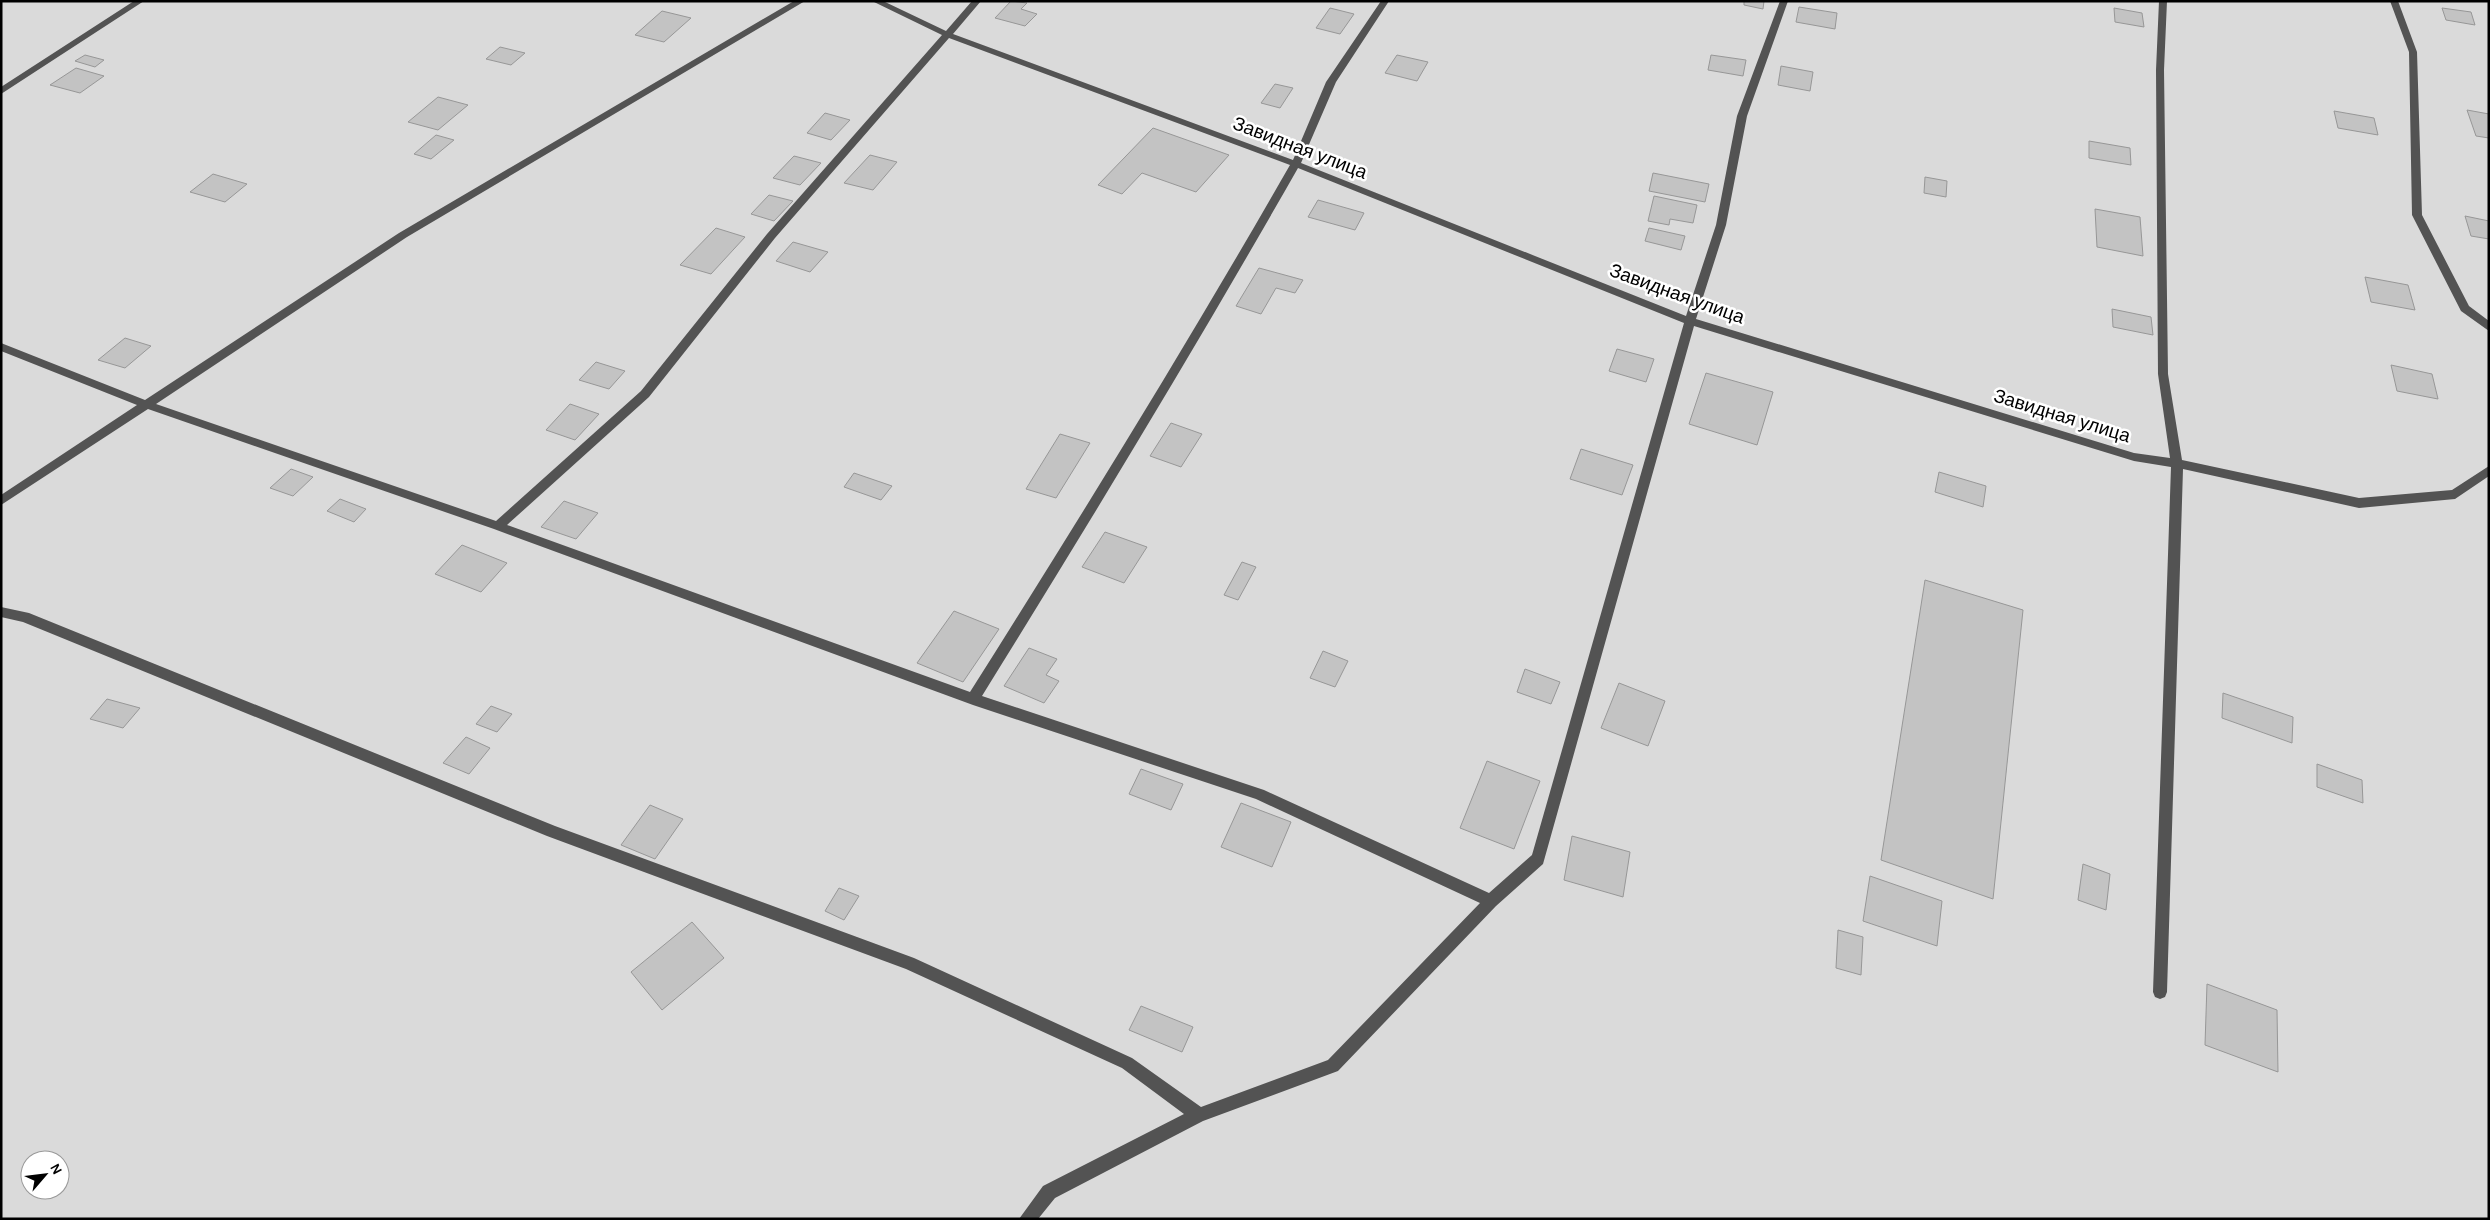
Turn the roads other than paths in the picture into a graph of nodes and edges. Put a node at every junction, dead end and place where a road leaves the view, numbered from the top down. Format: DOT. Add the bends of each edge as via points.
graph roads {
  1 [pos="140,1"];
  2 [pos="801,1"];
  3 [pos="876,1"];
  4 [pos="977,1"];
  5 [pos="1385,1"];
  6 [pos="1784,1"];
  7 [pos="2163,1"];
  8 [pos="2394,1"];
  9 [pos="948,35"];
  10 [pos="1,91"];
  11 [pos="1296,164"];
  12 [pos="1690,321"];
  13 [pos="2489,327"];
  14 [pos="1,347"];
  15 [pos="147,406"];
  16 [pos="2177,463"];
  17 [pos="2489,470"];
  18 [pos="1,501"];
  19 [pos="498,526"];
  20 [pos="1,612"];
  21 [pos="973,699"];
  22 [pos="1491,901"];
  23 [pos="2160,992"];
  24 [pos="1199,1116"];
  25 [pos="1027,1219"];
  1 -- 10 [label="lane"];
  2 -- 15 [label="lane" via="404,235"];
  3 -- 9 [label="lane, Завидная улица"];
  4 -- 9 [label="lane"];
  5 -- 11 [label="lane" via="1331,82"];
  6 -- 12 [label="lane" via="1742,116 1721,225"];
  7 -- 16 [label="lane" via="2160,70 2163,374"];
  8 -- 13 [label="lane" via="2414,52 2417,215 2465,308"];
  9 -- 11 [label="lane, Завидная улица"];
  9 -- 19 [label="lane" via="771,236 645,394"];
  11 -- 12 [label="lane, Завидная улица"];
  11 -- 21 [label="lane" via="1099,498"];
  12 -- 16 [label="lane, Завидная улица" via="2134,457"];
  12 -- 22 [label="lane" via="1538,859"];
  14 -- 15 [label="lane"];
  15 -- 18 [label="lane"];
  15 -- 19 [label="lane"];
  16 -- 17 [label="lane, Завидная улица" via="2359,503 2455,494"];
  16 -- 23 [label="lane"];
  19 -- 21 [label="lane"];
  20 -- 24 [label="lane" via="25,617 552,831 909,963 1127,1063"];
  21 -- 22 [label="lane" via="1259,794"];
  22 -- 24 [label="lane" via="1333,1066"];
  24 -- 25 [label="lane" via="1049,1192"];
}
